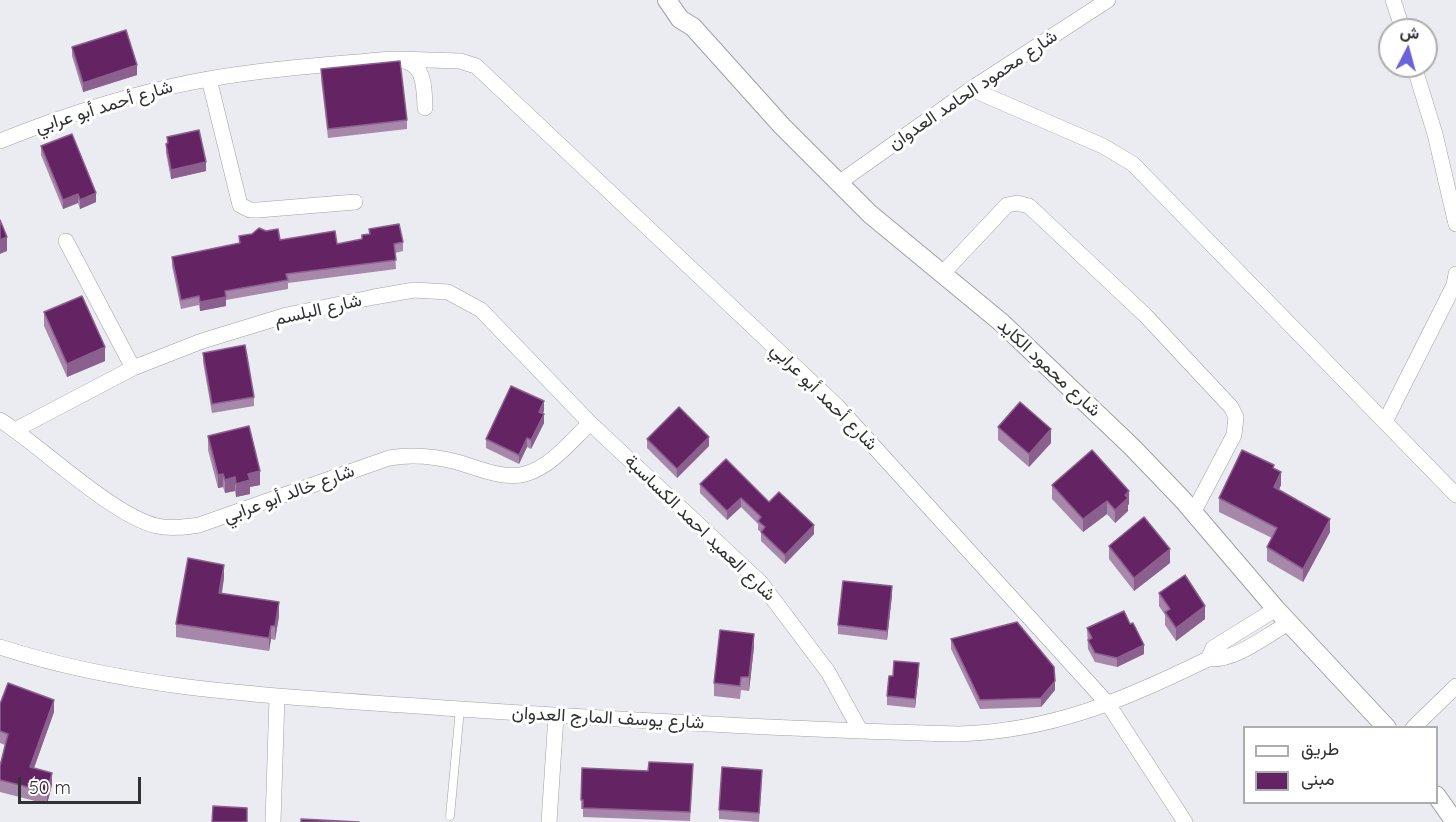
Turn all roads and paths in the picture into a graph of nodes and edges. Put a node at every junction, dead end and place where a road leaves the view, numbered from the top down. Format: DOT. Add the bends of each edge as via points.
graph roads {
  1 [pos="667,0"];
  2 [pos="683,0"];
  3 [pos="1108,0"];
  4 [pos="1393,0"];
  5 [pos="1398,18"];
  6 [pos="693,27"];
  7 [pos="398,59"];
  8 [pos="1418,78"];
  9 [pos="209,79"];
  10 [pos="971,89"];
  11 [pos="425,108"];
  12 [pos="0,141"];
  13 [pos="840,182"];
  14 [pos="355,202"];
  15 [pos="1456,224"];
  16 [pos="66,241"];
  17 [pos="942,274"];
  18 [pos="1456,274"];
  19 [pos="133,368"];
  20 [pos="0,420"];
  21 [pos="1385,422"];
  22 [pos="590,423"];
  23 [pos="15,430"];
  24 [pos="1456,495"];
  25 [pos="1193,513"];
  26 [pos="1276,609"];
  27 [pos="1289,623"];
  28 [pos="0,647"];
  29 [pos="1208,659"];
  30 [pos="1456,686"];
  31 [pos="277,697"];
  32 [pos="1108,704"];
  33 [pos="460,709"];
  34 [pos="556,716"];
  35 [pos="1385,726"];
  36 [pos="1415,726"];
  37 [pos="860,730"];
  38 [pos="1438,796"];
  39 [pos="450,816"];
  40 [pos="273,822"];
  41 [pos="549,822"];
  42 [pos="1185,822"];
  43 [pos="1455,822"];
  1 -- 6 [label="street, شارع محمود الكايد" via="680,19"];
  2 -- 6 [label="street, شارع محمود الكايد"];
  3 -- 10 [label="street, شارع محمود الحامد العدوان"];
  4 -- 5 [label="street"];
  6 -- 13 [label="street, شارع محمود الكايد" via="782,126"];
  7 -- 9 [label="street, شارع أحمد أبو عرابي"];
  7 -- 11 [label="street" via="406,59 417,67 424,80"];
  7 -- 32 [label="street, شارع أحمد أبو عرابي" via="460,61 476,66 837,406"];
  8 -- 15 [label="street"];
  9 -- 12 [label="street, شارع أحمد أبو عرابي" via="119,100"];
  9 -- 14 [label="street" via="240,205 258,210"];
  10 -- 13 [label="street, شارع محمود الحامد العدوان"];
  10 -- 21 [label="street" via="1133,164"];
  13 -- 17 [label="street, شارع محمود الكايد" via="888,230"];
  16 -- 19 [label="street"];
  17 -- 25 [label="street, شارع محمود الكايد" via="1082,396"];
  17 -- 25 [label="street" via="1007,205 1023,203 1145,315 1236,417 1234,435"];
  18 -- 21 [label="street"];
  19 -- 22 [label="street, شارع البلسم" via="202,341 287,315 414,290 440,291 481,310"];
  19 -- 23 [label="street, شارع البلسم"];
  20 -- 23 [label="street, شارع خالد أبو عرابي"];
  21 -- 24 [label="street"];
  22 -- 23 [label="street, شارع خالد أبو عرابي" via="554,458 525,474 507,476 446,460 406,455 199,525 176,528 158,526 123,510"];
  22 -- 37 [label="street, شارع العميد احمد الكساسبة" via="761,583 828,672"];
  25 -- 26 [label="street, شارع محمود الكايد"];
  26 -- 27 [label="street, شارع محمود الكايد"];
  26 -- 29 [label="street, شارع يوسف المارج العدوان" via="1213,648"];
  27 -- 29 [label="street, شارع يوسف المارج العدوان" via="1221,660"];
  27 -- 35 [label="street, شارع محمود الكايد"];
  28 -- 31 [label="street, شارع يوسف المارج العدوان" via="119,676"];
  29 -- 32 [label="street, شارع يوسف المارج العدوان"];
  30 -- 36 [label="street"];
  31 -- 33 [label="street, شارع يوسف المارج العدوان"];
  31 -- 40 [label="street"];
  32 -- 37 [label="street, شارع يوسف المارج العدوان" via="1038,726 991,733"];
  32 -- 42 [label="street, شارع أحمد أبو عرابي"];
  33 -- 34 [label="street, شارع يوسف المارج العدوان"];
  33 -- 39 [label="lane"];
  34 -- 37 [label="street, شارع يوسف المارج العدوان"];
  34 -- 41 [label="street"];
  38 -- 43 [label="street"];
}
